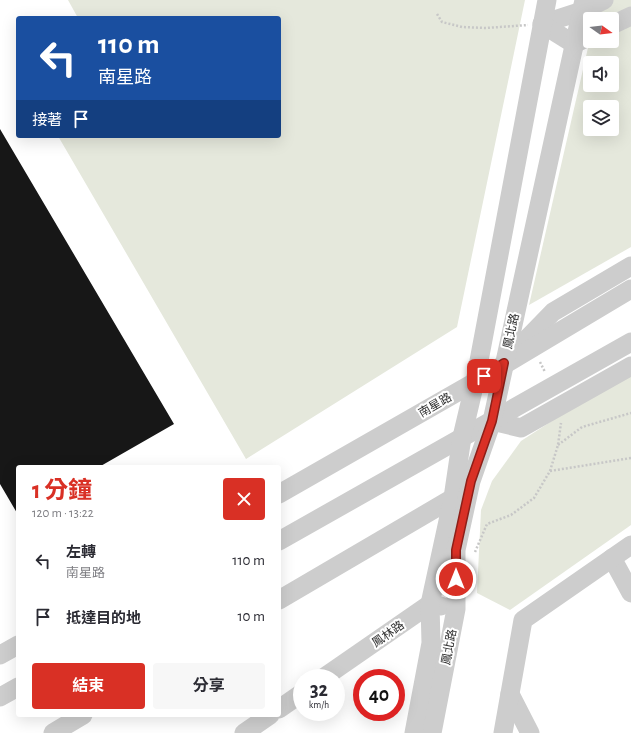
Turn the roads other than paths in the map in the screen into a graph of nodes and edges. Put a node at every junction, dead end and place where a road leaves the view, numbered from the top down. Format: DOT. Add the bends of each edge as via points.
graph roads {
  1 [pos="547,0"];
  2 [pos="604,0"];
  3 [pos="583,5"];
  4 [pos="631,16"];
  5 [pos="619,22"];
  6 [pos="542,24"];
  7 [pos="582,40"];
  8 [pos="631,266"];
  9 [pos="631,289"];
  10 [pos="631,342"];
  11 [pos="504,363"];
  12 [pos="631,366"];
  13 [pos="475,382"];
  14 [pos="492,421"];
  15 [pos="462,437"];
  16 [pos="471,481"];
  17 [pos="281,493"];
  18 [pos="453,498"];
  19 [pos="281,539"];
  20 [pos="631,545"];
  21 [pos="612,558"];
  22 [pos="631,593"];
  23 [pos="281,599"];
  24 [pos="430,604"];
  25 [pos="456,609"];
  26 [pos="16,645"];
  27 [pos="0,655"];
  28 [pos="336,669"];
  29 [pos="16,688"];
  30 [pos="510,694"];
  31 [pos="0,698"];
  32 [pos="293,699"];
  33 [pos="281,708"];
  34 [pos="80,717"];
  35 [pos="267,717"];
  36 [pos="53,733"];
  37 [pos="244,733"];
  38 [pos="414,733"];
  39 [pos="432,733"];
  40 [pos="503,733"];
  41 [pos="530,733"];
  1 -- 6 [label="street, 鳳北路"];
  2 -- 3 [label="street"];
  3 -- 6 [label="street"];
  3 -- 7 [label="street, 鳳北路"];
  4 -- 5 [label="street"];
  6 -- 7 [label="street"];
  6 -- 13 [label="street, 鳳北路"];
  7 -- 11 [label="street, 鳳北路"];
  8 -- 11 [label="street" via="552,312"];
  9 -- 11 [label="street, 南星路"];
  10 -- 14 [label="street"];
  11 -- 13 [label="street, 南星路"];
  11 -- 14 [label="street, 鳳北路"];
  12 -- 14 [label="street" via="522,428"];
  13 -- 15 [label="street, 鳳北路"];
  13 -- 17 [label="street, 南星路"];
  14 -- 15 [label="street"];
  14 -- 16 [label="street, 鳳北路"];
  15 -- 18 [label="street, 鳳北路"];
  15 -- 19 [label="street"];
  16 -- 18 [label="street"];
  16 -- 25 [label="street, 鳳北路" via="456,550"];
  18 -- 23 [label="street"];
  18 -- 24 [label="street, 鳳北路"];
  20 -- 21 [label="street"];
  21 -- 22 [label="street"];
  21 -- 30 [label="street" via="523,620"];
  24 -- 25 [label="street"];
  24 -- 28 [label="street, 鳳林路"];
  24 -- 38 [label="street, 鳳北路" via="431,643"];
  25 -- 39 [label="street, 鳳北路"];
  26 -- 27 [label="street"];
  29 -- 31 [label="street"];
  30 -- 40 [label="street"];
  30 -- 41 [label="street"];
  32 -- 33 [label="street"];
  34 -- 36 [label="street"];
  35 -- 37 [label="street"];
}
